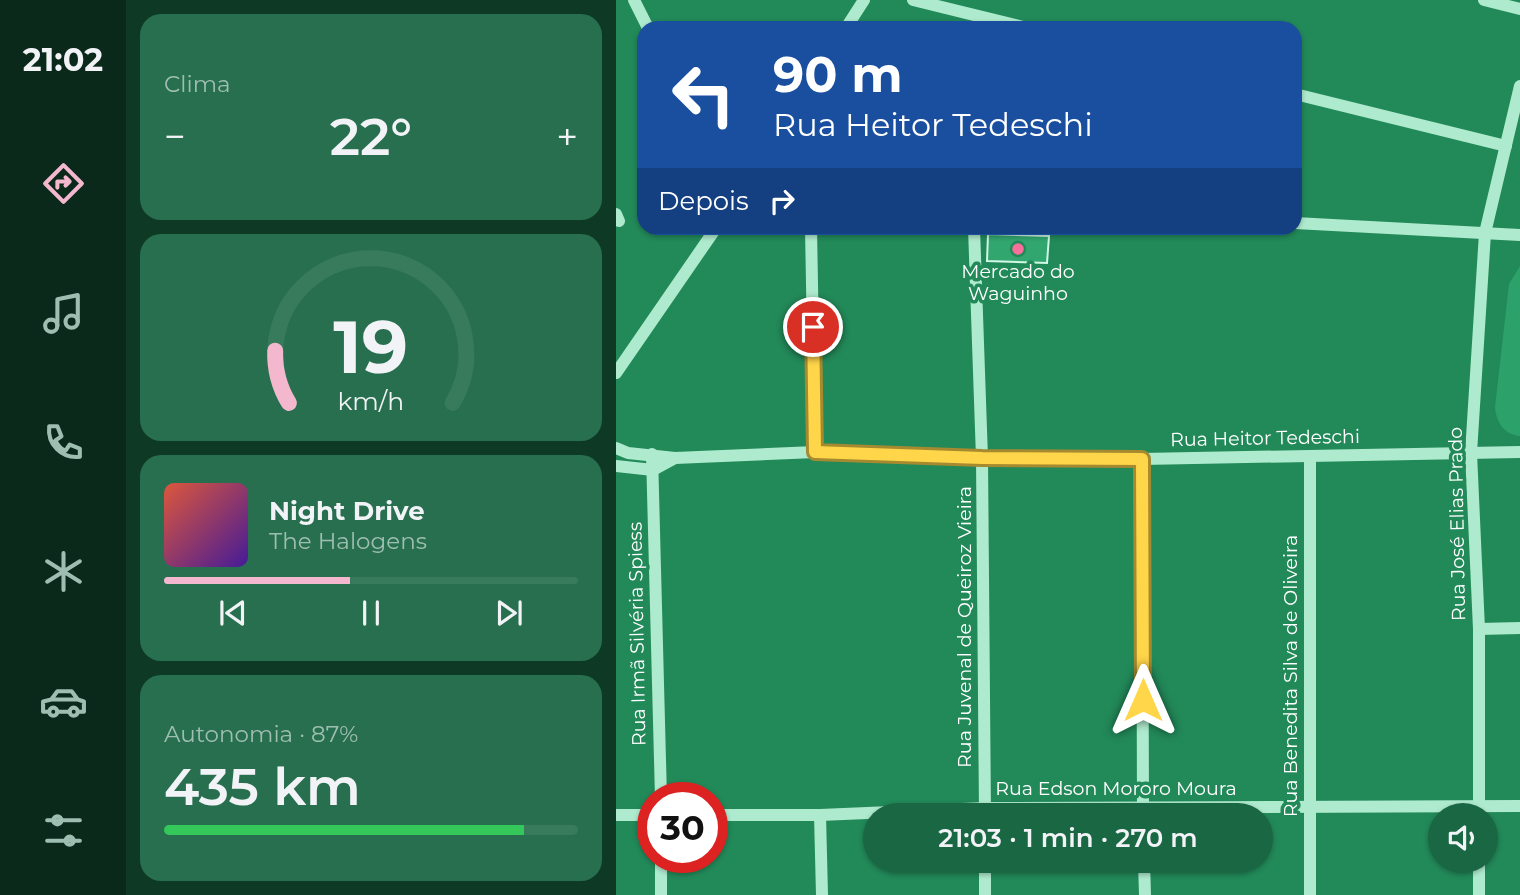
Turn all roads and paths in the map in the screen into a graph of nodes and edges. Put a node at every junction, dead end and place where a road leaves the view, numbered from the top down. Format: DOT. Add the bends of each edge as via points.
graph roads {
  1 [pos="634,0"];
  2 [pos="864,0"];
  3 [pos="913,0"];
  4 [pos="1484,0"];
  5 [pos="1520,9"];
  6 [pos="644,21"];
  7 [pos="850,21"];
  8 [pos="998,21"];
  9 [pos="1520,86"];
  10 [pos="1302,96"];
  11 [pos="1506,146"];
  12 [pos="1302,223"];
  13 [pos="1485,233"];
  14 [pos="711,235"];
  15 [pos="811,235"];
  16 [pos="974,235"];
  17 [pos="1520,235"];
  18 [pos="616,373"];
  19 [pos="616,449"];
  20 [pos="815,452"];
  21 [pos="1520,452"];
  22 [pos="1471,453"];
  23 [pos="652,454"];
  24 [pos="1310,457"];
  25 [pos="675,458"];
  26 [pos="982,458"];
  27 [pos="1142,459"];
  28 [pos="616,466"];
  29 [pos="653,470"];
  30 [pos="1520,628"];
  31 [pos="1479,629"];
  32 [pos="661,782"];
  33 [pos="985,803"];
  34 [pos="1143,803"];
  35 [pos="1479,803"];
  36 [pos="1520,806"];
  37 [pos="1308,807"];
  38 [pos="1273,808"];
  39 [pos="1498,809"];
  40 [pos="1428,810"];
  41 [pos="616,815"];
  42 [pos="637,815"];
  43 [pos="728,815"];
  44 [pos="863,815"];
  45 [pos="820,816"];
  46 [pos="661,873"];
  47 [pos="985,873"];
  48 [pos="1144,873"];
  49 [pos="1479,873"];
  50 [pos="661,895"];
  51 [pos="822,895"];
  52 [pos="985,895"];
  53 [pos="1145,895"];
  54 [pos="1310,895"];
  55 [pos="1479,895"];
  1 -- 6 [label="street"];
  2 -- 7 [label="street"];
  3 -- 8 [label="street"];
  4 -- 5 [label="street"];
  9 -- 11 [label="street, Rua José Elias Prado"];
  10 -- 11 [label="street"];
  11 -- 13 [label="street, Rua José Elias Prado"];
  12 -- 13 [label="street"];
  13 -- 17 [label="street"];
  13 -- 22 [label="street, Rua José Elias Prado"];
  14 -- 18 [label="street"];
  15 -- 20 [label="street"];
  16 -- 26 [label="street, Rua Juvenal de Queiroz Vieira"];
  19 -- 23 [label="street, Rua Heitor Tedeschi"];
  20 -- 25 [label="street, Rua Heitor Tedeschi"];
  20 -- 26 [label="street, Rua Heitor Tedeschi"];
  21 -- 22 [label="street, Rua Heitor Tedeschi"];
  22 -- 24 [label="street, Rua Heitor Tedeschi"];
  22 -- 31 [label="street, Rua José Elias Prado"];
  23 -- 25 [label="street, Rua Heitor Tedeschi"];
  23 -- 29 [label="street, Rua Irmã Silvéria Spiess"];
  24 -- 27 [label="street, Rua Heitor Tedeschi"];
  24 -- 37 [label="street, Rua Benedita Silva de Oliveira"];
  25 -- 29 [label="street, Rua Heitor Tedeschi"];
  26 -- 27 [label="street, Rua Heitor Tedeschi"];
  26 -- 33 [label="street, Rua Juvenal de Queiroz Vieira"];
  27 -- 34 [label="street"];
  28 -- 29 [label="street"];
  29 -- 32 [label="street, Rua Irmã Silvéria Spiess"];
  30 -- 31 [label="street"];
  31 -- 35 [label="street, Rua José Elias Prado"];
  36 -- 39 [label="street, Rua Edson Mororo Moura"];
  37 -- 38 [label="street, Rua Edson Mororo Moura"];
  37 -- 40 [label="street, Rua Edson Mororo Moura"];
  37 -- 54 [label="street, Rua Benedita Silva de Oliveira"];
  41 -- 42 [label="street"];
  43 -- 45 [label="street, Rua Edson Mororo Moura"];
  44 -- 45 [label="street, Rua Edson Mororo Moura"];
  45 -- 51 [label="street"];
  46 -- 50 [label="street"];
  47 -- 52 [label="street"];
  48 -- 53 [label="street"];
  49 -- 55 [label="street"];
}
